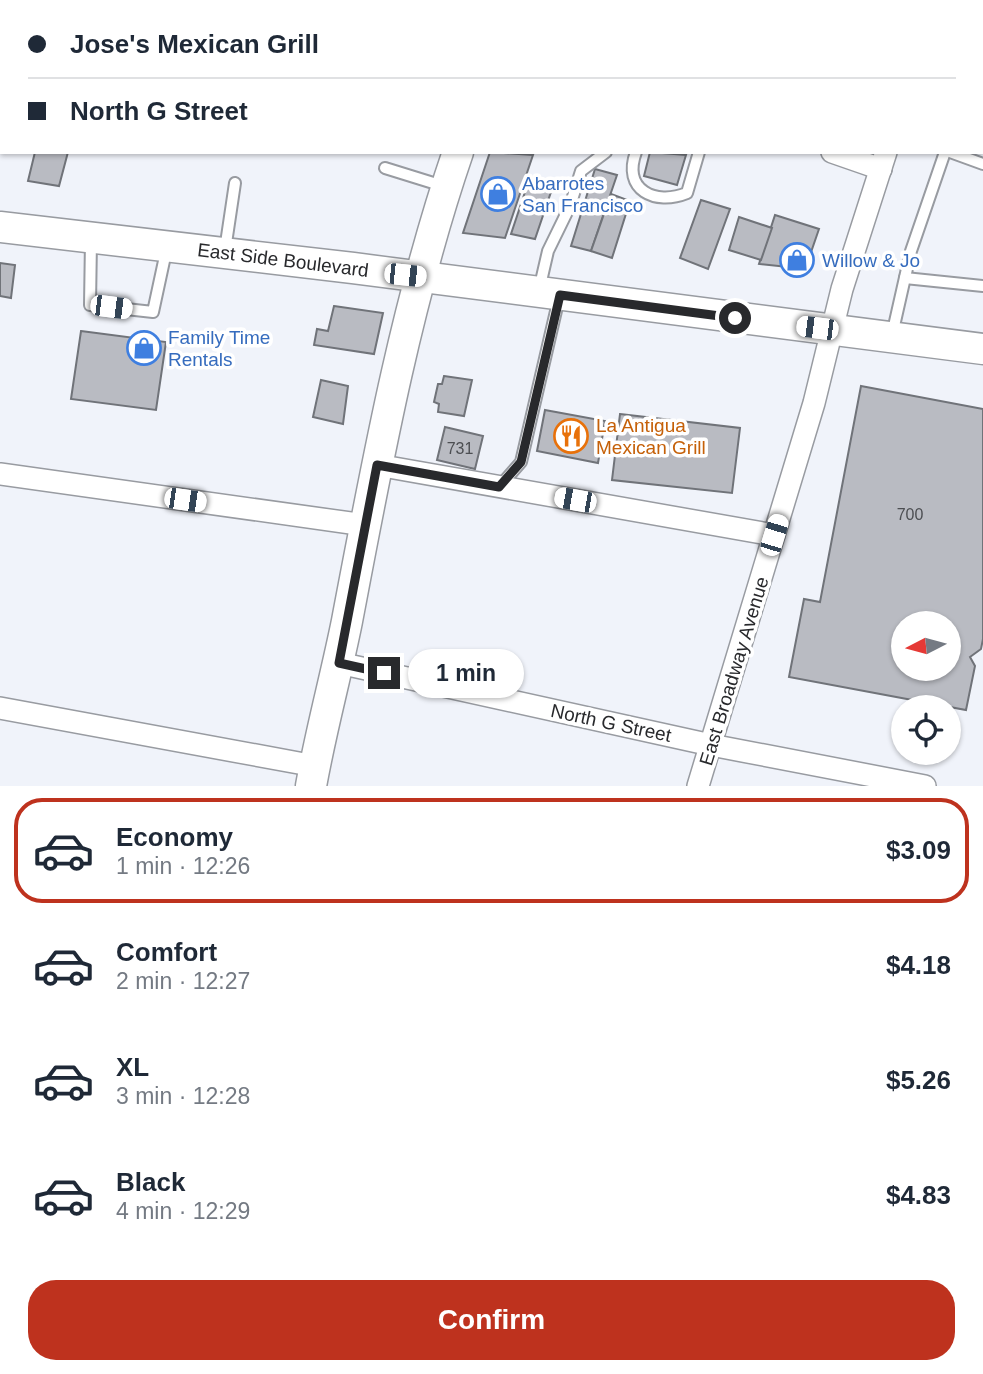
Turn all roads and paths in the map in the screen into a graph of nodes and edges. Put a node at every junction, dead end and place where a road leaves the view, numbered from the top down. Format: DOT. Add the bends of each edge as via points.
graph roads {
  1 [pos="457,154"];
  2 [pos="603,154"];
  3 [pos="636,154"];
  4 [pos="698,154"];
  5 [pos="844,154"];
  6 [pos="946,154"];
  7 [pos="953,154"];
  8 [pos="884,161"];
  9 [pos="983,164"];
  10 [pos="385,168"];
  11 [pos="235,183"];
  12 [pos="446,187"];
  13 [pos="0,227"];
  14 [pos="91,238"];
  15 [pos="167,247"];
  16 [pos="225,253"];
  17 [pos="421,277"];
  18 [pos="905,278"];
  19 [pos="983,286"];
  20 [pos="549,294"];
  21 [pos="832,330"];
  22 [pos="891,337"];
  23 [pos="983,349"];
  24 [pos="377,465"];
  25 [pos="0,474"];
  26 [pos="499,487"];
  27 [pos="365,525"];
  28 [pos="774,535"];
  29 [pos="339,663"];
  30 [pos="0,708"];
  31 [pos="711,745"];
  32 [pos="313,776"];
  33 [pos="698,786"];
  34 [pos="925,786"];
  1 -- 12 [label="main road"];
  2 -- 20 [label="lane" via="581,171 548,251"];
  3 -- 4 [label="lane" via="633,174 638,187 654,198 674,198 687,193"];
  5 -- 8 [label="street"];
  6 -- 18 [label="lane"];
  7 -- 9 [label="lane"];
  8 -- 21 [label="street, East Broadway Avenue"];
  10 -- 12 [label="lane"];
  11 -- 16 [label="lane"];
  12 -- 17 [label="main road"];
  13 -- 14 [label="main road, East Side Boulevard"];
  14 -- 15 [label="main road, East Side Boulevard"];
  14 -- 15 [label="lane" via="90,305 153,312"];
  15 -- 16 [label="main road, East Side Boulevard"];
  16 -- 17 [label="main road, East Side Boulevard"];
  17 -- 20 [label="main road, East Side Boulevard"];
  17 -- 24 [label="main road"];
  18 -- 19 [label="lane"];
  18 -- 22 [label="lane"];
  20 -- 21 [label="main road, East Side Boulevard"];
  20 -- 26 [label="lane" via="535,412 519,468"];
  21 -- 22 [label="main road, East Side Boulevard"];
  21 -- 28 [label="street, East Broadway Avenue"];
  22 -- 23 [label="main road, East Side Boulevard"];
  24 -- 26 [label="street"];
  24 -- 27 [label="main road"];
  25 -- 27 [label="street"];
  26 -- 28 [label="street"];
  27 -- 29 [label="main road"];
  28 -- 31 [label="street, East Broadway Avenue"];
  29 -- 31 [label="street, North G Street"];
  29 -- 32 [label="main road"];
  30 -- 32 [label="street"];
  31 -- 33 [label="street, East Broadway Avenue"];
  31 -- 34 [label="street, North G Street"];
}
